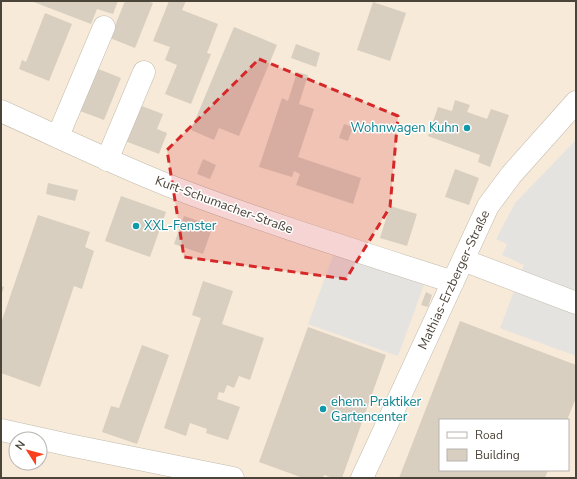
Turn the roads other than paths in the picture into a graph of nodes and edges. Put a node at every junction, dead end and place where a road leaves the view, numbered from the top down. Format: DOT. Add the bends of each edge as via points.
graph roads {
  1 [pos="104,27"];
  2 [pos="144,72"];
  3 [pos="576,102"];
  4 [pos="1,111"];
  5 [pos="58,136"];
  6 [pos="108,160"];
  7 [pos="463,260"];
  8 [pos="453,282"];
  9 [pos="576,303"];
  10 [pos="1,430"];
  11 [pos="234,478"];
  12 [pos="362,478"];
  1 -- 5 [label="street"];
  2 -- 6 [label="street"];
  3 -- 7 [label="street, Mathias-Erzberger-Straße" via="511,175 488,206"];
  4 -- 5 [label="street, Kurt-Schumacher-Straße"];
  5 -- 6 [label="street, Kurt-Schumacher-Straße"];
  6 -- 8 [label="street, Kurt-Schumacher-Straße" via="235,210"];
  7 -- 8 [label="street, Mathias-Erzberger-Straße"];
  7 -- 9 [label="street"];
  8 -- 12 [label="street, Mathias-Erzberger-Straße"];
  10 -- 11 [label="street"];
}
